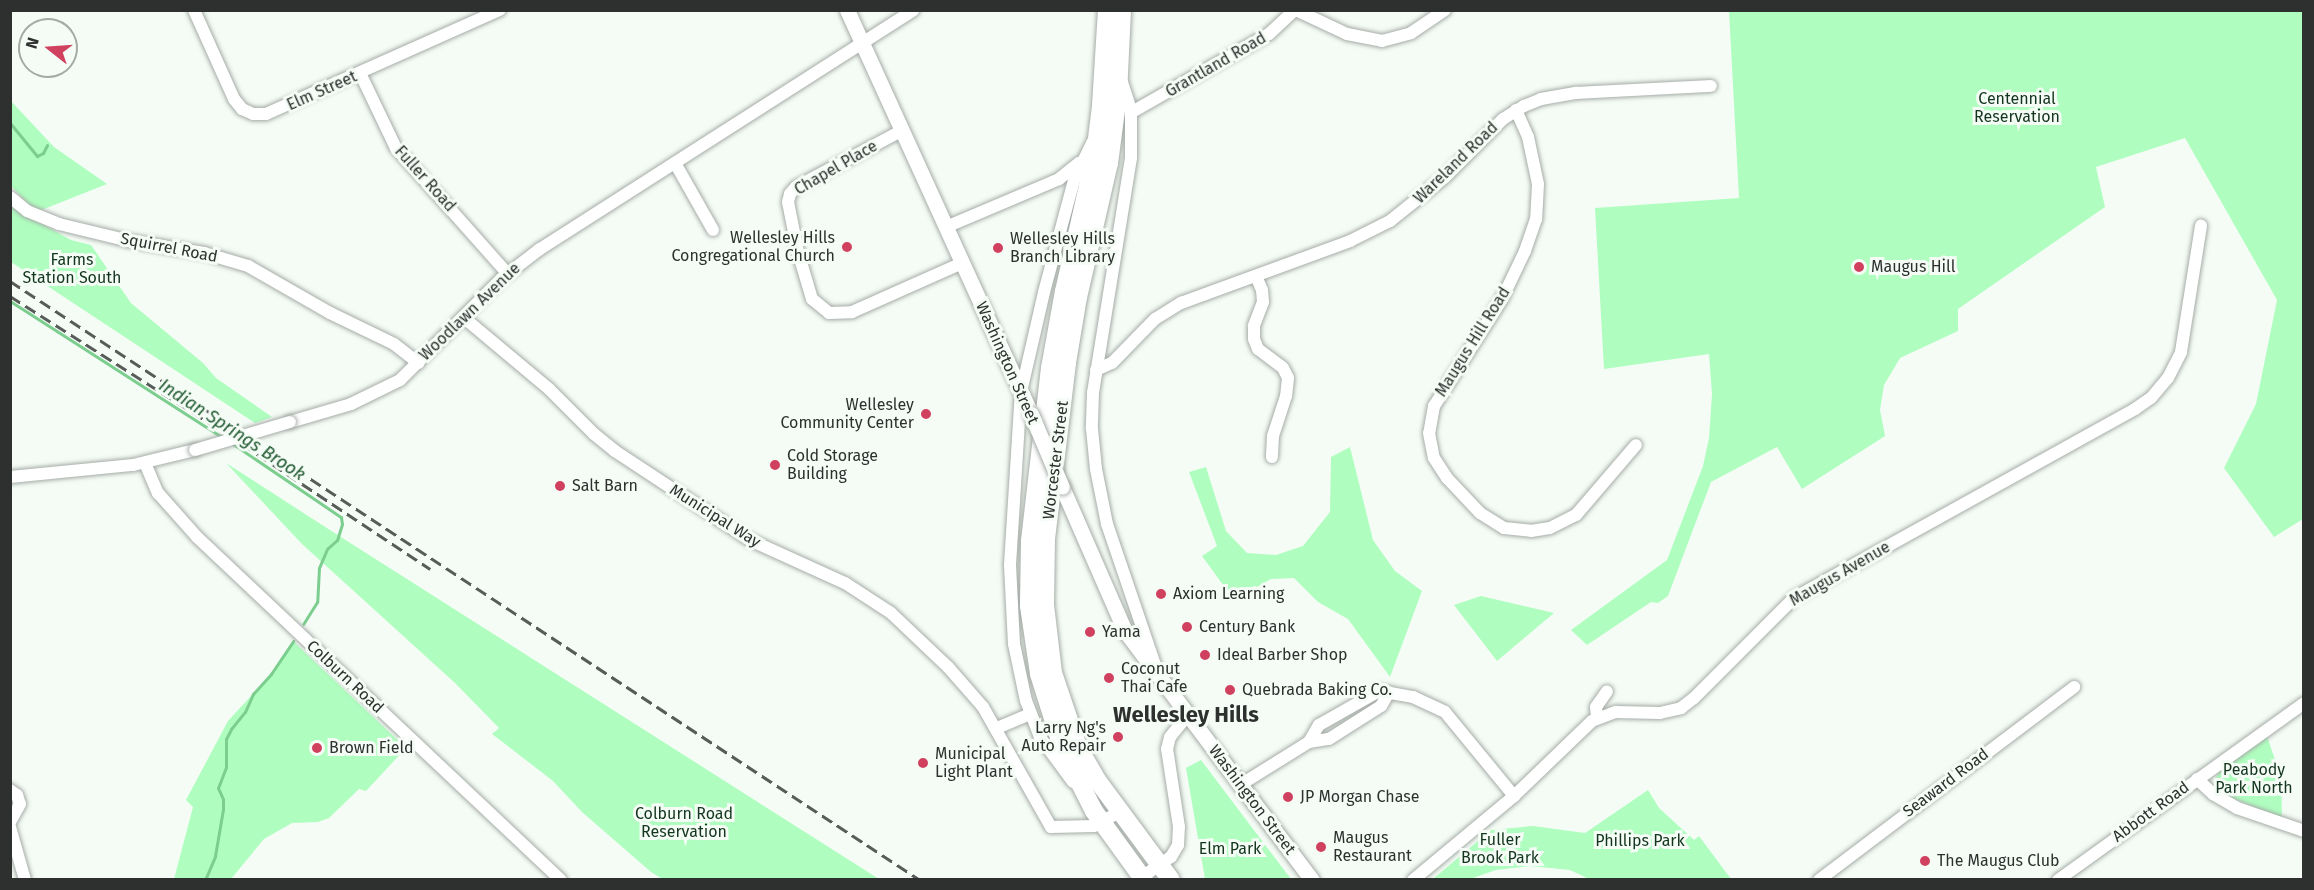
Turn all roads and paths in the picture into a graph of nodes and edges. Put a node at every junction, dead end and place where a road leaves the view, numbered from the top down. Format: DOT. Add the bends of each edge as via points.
graph roads {
  1 [pos="194,10"];
  2 [pos="500,10"];
  3 [pos="847,10"];
  4 [pos="913,10"];
  5 [pos="1107,10"];
  6 [pos="1122,10"];
  7 [pos="1295,10"];
  8 [pos="1445,10"];
  9 [pos="861,42"];
  10 [pos="360,73"];
  11 [pos="1119,75"];
  12 [pos="1711,86"];
  13 [pos="1516,110"];
  14 [pos="1132,112"];
  15 [pos="902,130"];
  16 [pos="1098,130"];
  17 [pos="1085,156"];
  18 [pos="675,163"];
  19 [pos="1059,179"];
  20 [pos="10,197"];
  21 [pos="2201,226"];
  22 [pos="946,227"];
  23 [pos="713,230"];
  24 [pos="1058,241"];
  25 [pos="962,263"];
  26 [pos="507,273"];
  27 [pos="1256,276"];
  28 [pos="463,316"];
  29 [pos="418,363"];
  30 [pos="1096,370"];
  31 [pos="1022,392"];
  32 [pos="1636,445"];
  33 [pos="1272,457"];
  34 [pos="145,463"];
  35 [pos="10,477"];
  36 [pos="1128,589"];
  37 [pos="1109,599"];
  38 [pos="1160,680"];
  39 [pos="2074,687"];
  40 [pos="1607,691"];
  41 [pos="2304,703"];
  42 [pos="1030,714"];
  43 [pos="1187,716"];
  44 [pos="1597,718"];
  45 [pos="997,728"];
  46 [pos="2197,779"];
  47 [pos="1240,785"];
  48 [pos="10,790"];
  49 [pos="1514,796"];
  50 [pos="1087,799"];
  51 [pos="1121,811"];
  52 [pos="10,822"];
  53 [pos="1102,823"];
  54 [pos="10,827"];
  55 [pos="2304,831"];
  56 [pos="1166,872"];
  57 [pos="1143,878"];
  58 [pos="26,879"];
  59 [pos="561,879"];
  60 [pos="1312,879"];
  61 [pos="1413,879"];
  62 [pos="1819,879"];
  63 [pos="2058,879"];
  1 -- 10 [label="street, Elm Street" via="234,99 253,114 280,109"];
  2 -- 10 [label="street, Elm Street"];
  3 -- 9 [label="main road, Washington Street"];
  4 -- 9 [label="street, Woodlawn Avenue"];
  5 -- 16 [label="highway, Worcester Street"];
  6 -- 11 [label="highway, Worcester Street"];
  7 -- 8 [label="street" via="1347,34 1382,41 1411,33"];
  7 -- 14 [label="street, Grantland Road" via="1269,34"];
  9 -- 15 [label="main road, Washington Street"];
  9 -- 18 [label="street, Woodlawn Avenue"];
  10 -- 26 [label="street, Fuller Road" via="396,148"];
  11 -- 14 [label="street"];
  11 -- 51 [label="highway, Worcester Street" via="1106,183 1070,344 1044,585 1050,653 1064,710 1087,765"];
  12 -- 13 [label="street, Wareland Road" via="1564,95 1541,99"];
  13 -- 27 [label="street, Wareland Road" via="1427,193 1390,221 1350,241"];
  13 -- 32 [label="street, Maugus Hill Road" via="1528,137 1536,174 1536,219 1502,299 1434,406 1429,433 1434,458 1480,513 1504,528 1531,531 1559,525 1576,515"];
  14 -- 30 [label="street" via="1127,194"];
  15 -- 22 [label="main road, Washington Street"];
  15 -- 25 [label="street, Chapel Place" via="796,187 790,194 788,202 798,252 812,299 829,313 852,312"];
  16 -- 17 [label="street"];
  16 -- 50 [label="highway, Worcester Street" via="1090,184 1053,349 1028,576 1032,635 1043,694 1063,750"];
  17 -- 19 [label="street"];
  17 -- 24 [label="street" via="1074,180"];
  18 -- 23 [label="street"];
  18 -- 26 [label="street, Woodlawn Avenue"];
  19 -- 22 [label="street"];
  19 -- 24 [label="street" via="1063,199"];
  20 -- 29 [label="street, Squirrel Road" via="32,213 59,224 204,253 248,266 394,344"];
  21 -- 44 [label="street, Maugus Avenue" via="2181,352 2168,378 2151,398 1794,598 1681,708 1660,713 1616,712"];
  22 -- 25 [label="main road, Washington Street"];
  24 -- 31 [label="street"];
  25 -- 31 [label="main road, Washington Street"];
  26 -- 28 [label="street, Woodlawn Avenue"];
  27 -- 30 [label="street, Wareland Road" via="1171,308 1141,330 1112,363"];
  27 -- 33 [label="street" via="1263,302 1254,326 1254,339 1262,353 1283,368 1289,383 1273,436"];
  28 -- 29 [label="street, Woodlawn Avenue"];
  28 -- 45 [label="street, Municipal Way" via="543,382 615,451 750,540 838,579 881,605 957,676"];
  29 -- 34 [label="street, Woodlawn Avenue, bridge" via="379,392"];
  30 -- 36 [label="street" via="1092,416 1096,469 1105,516"];
  31 -- 37 [label="main road, Washington Street, bridge"];
  31 -- 42 [label="street" via="1010,597 1019,673"];
  34 -- 35 [label="street, Woodlawn Avenue"];
  34 -- 59 [label="street, Colburn Road" via="158,493 196,537"];
  36 -- 37 [label="street"];
  36 -- 38 [label="street"];
  37 -- 38 [label="main road, Washington Street" via="1125,631"];
  38 -- 43 [label="main road, Washington Street"];
  39 -- 62 [label="street, Seaward Road"];
  40 -- 44 [label="street" via="1596,707"];
  41 -- 46 [label="street, Abbott Road"];
  42 -- 45 [label="street"];
  42 -- 50 [label="street" via="1049,752"];
  43 -- 47 [label="main road, Washington Street"];
  43 -- 56 [label="street" via="1167,742 1179,836"];
  44 -- 49 [label="street"];
  45 -- 53 [label="street, Municipal Way" via="1052,827"];
  46 -- 55 [label="street" via="2237,808"];
  46 -- 63 [label="street, Abbott Road"];
  47 -- 49 [label="street" via="1309,742 1319,725 1372,693 1389,692 1413,697 1445,712"];
  47 -- 60 [label="main road, Washington Street"];
  48 -- 52 [label="street" via="20,804"];
  49 -- 61 [label="street"];
  50 -- 53 [label="highway, Worcester Street"];
  51 -- 53 [label="street, Municipal Way"];
  51 -- 56 [label="highway, Worcester Street"];
  53 -- 57 [label="highway, Worcester Street"];
  54 -- 58 [label="street"];
  56 -- 57 [label="street"];
}
